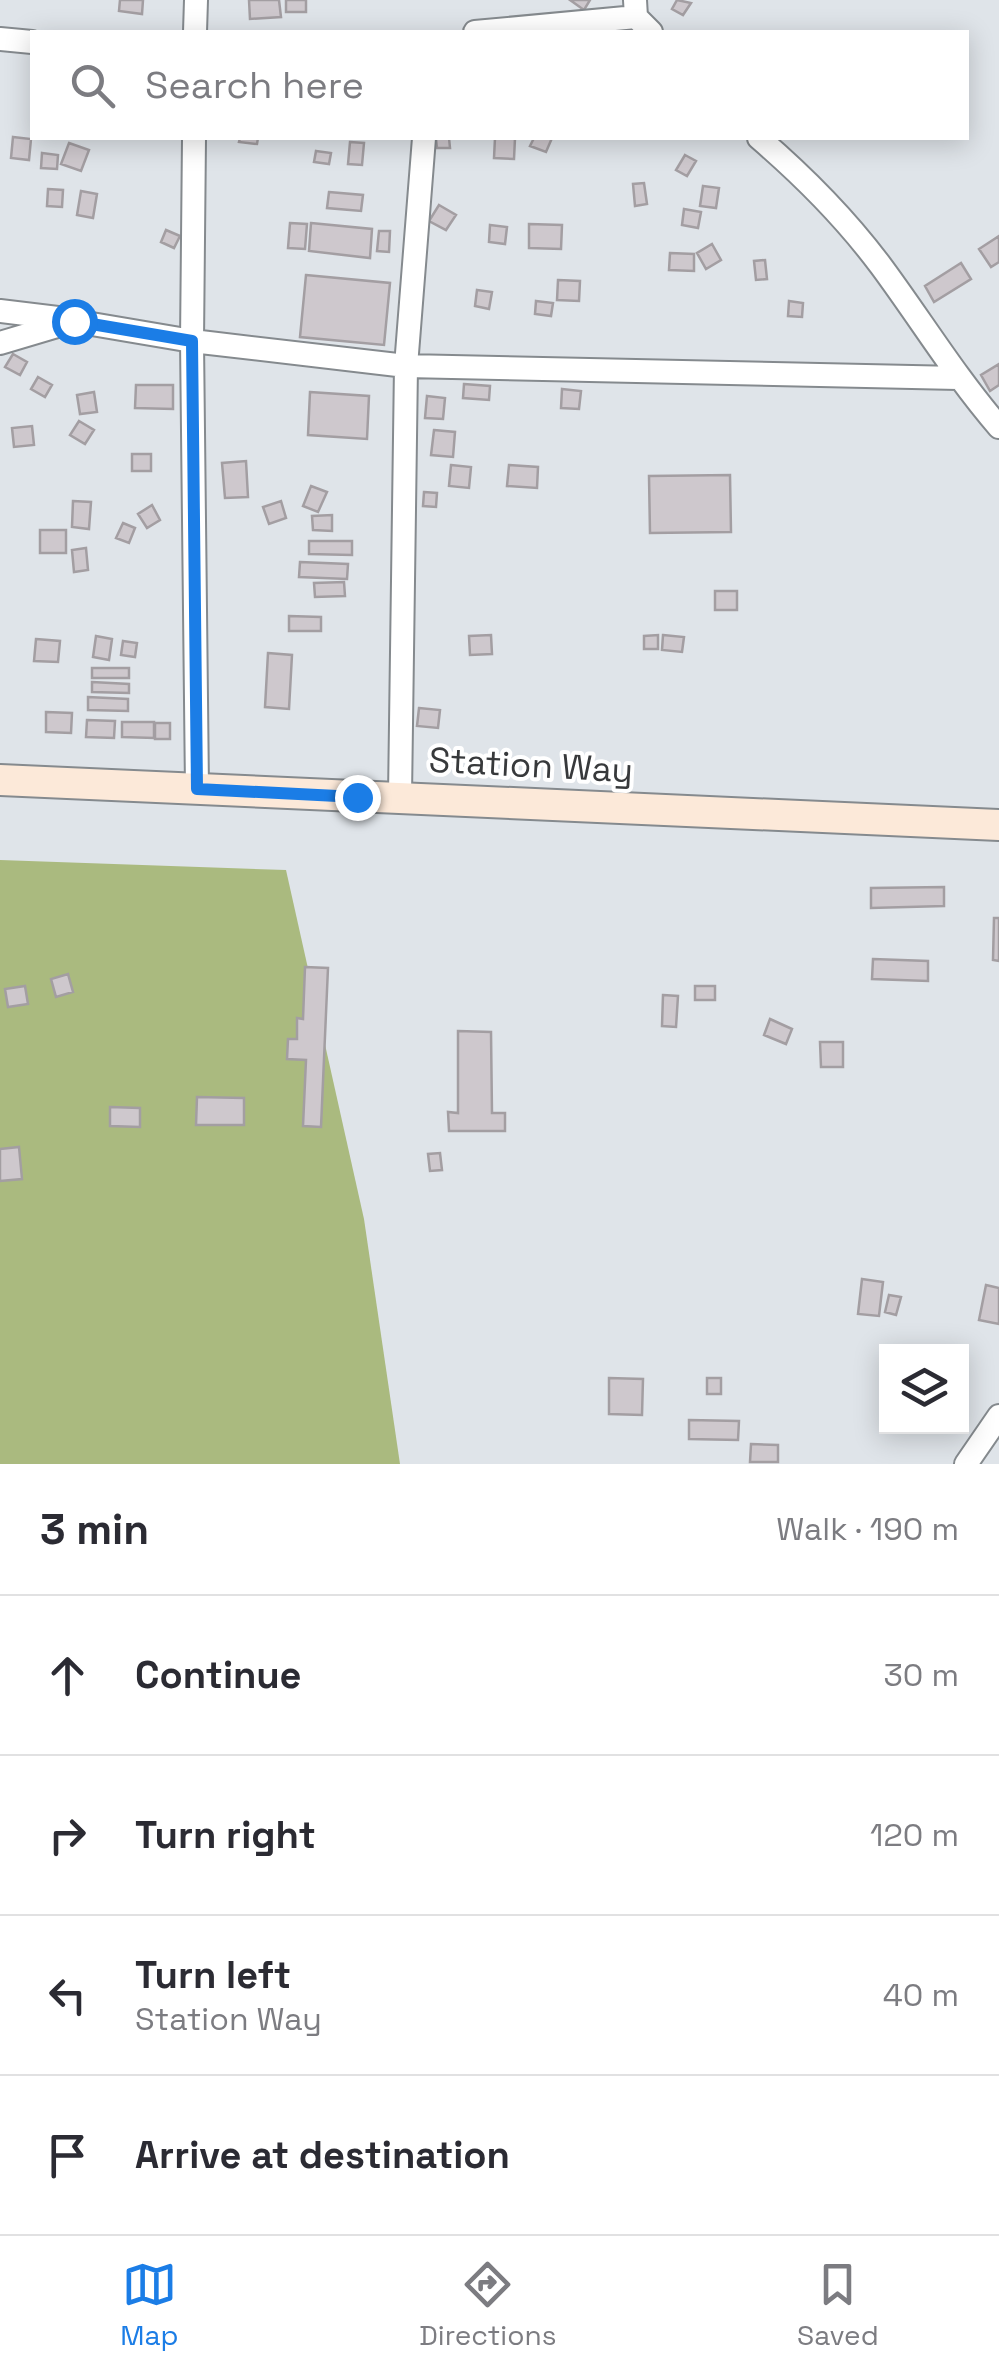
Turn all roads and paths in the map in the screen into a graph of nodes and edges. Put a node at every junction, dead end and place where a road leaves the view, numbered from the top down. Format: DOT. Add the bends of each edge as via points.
graph roads {
  1 [pos="196,0"];
  2 [pos="641,16"];
  3 [pos="195,30"];
  4 [pos="495,30"];
  5 [pos="0,39"];
  6 [pos="30,42"];
  7 [pos="194,140"];
  8 [pos="424,140"];
  9 [pos="761,140"];
  10 [pos="0,311"];
  11 [pos="74,321"];
  12 [pos="192,341"];
  13 [pos="0,343"];
  14 [pos="406,366"];
  15 [pos="958,378"];
  16 [pos="999,427"];
  17 [pos="0,780"];
  18 [pos="197,789"];
  19 [pos="400,796"];
  20 [pos="999,825"];
  21 [pos="999,1416"];
  22 [pos="966,1464"];
  1 -- 3 [label="street"];
  2 -- 4 [label="street"];
  5 -- 6 [label="street"];
  7 -- 12 [label="street"];
  8 -- 14 [label="street"];
  9 -- 15 [label="street" via="879,263"];
  10 -- 11 [label="street"];
  11 -- 12 [label="street"];
  11 -- 13 [label="street"];
  12 -- 14 [label="street"];
  12 -- 18 [label="street"];
  14 -- 15 [label="street"];
  14 -- 19 [label="street"];
  15 -- 16 [label="street"];
  17 -- 18 [label="main road, Station Way"];
  18 -- 19 [label="main road, Station Way"];
  19 -- 20 [label="main road, Station Way"];
  21 -- 22 [label="street"];
}
